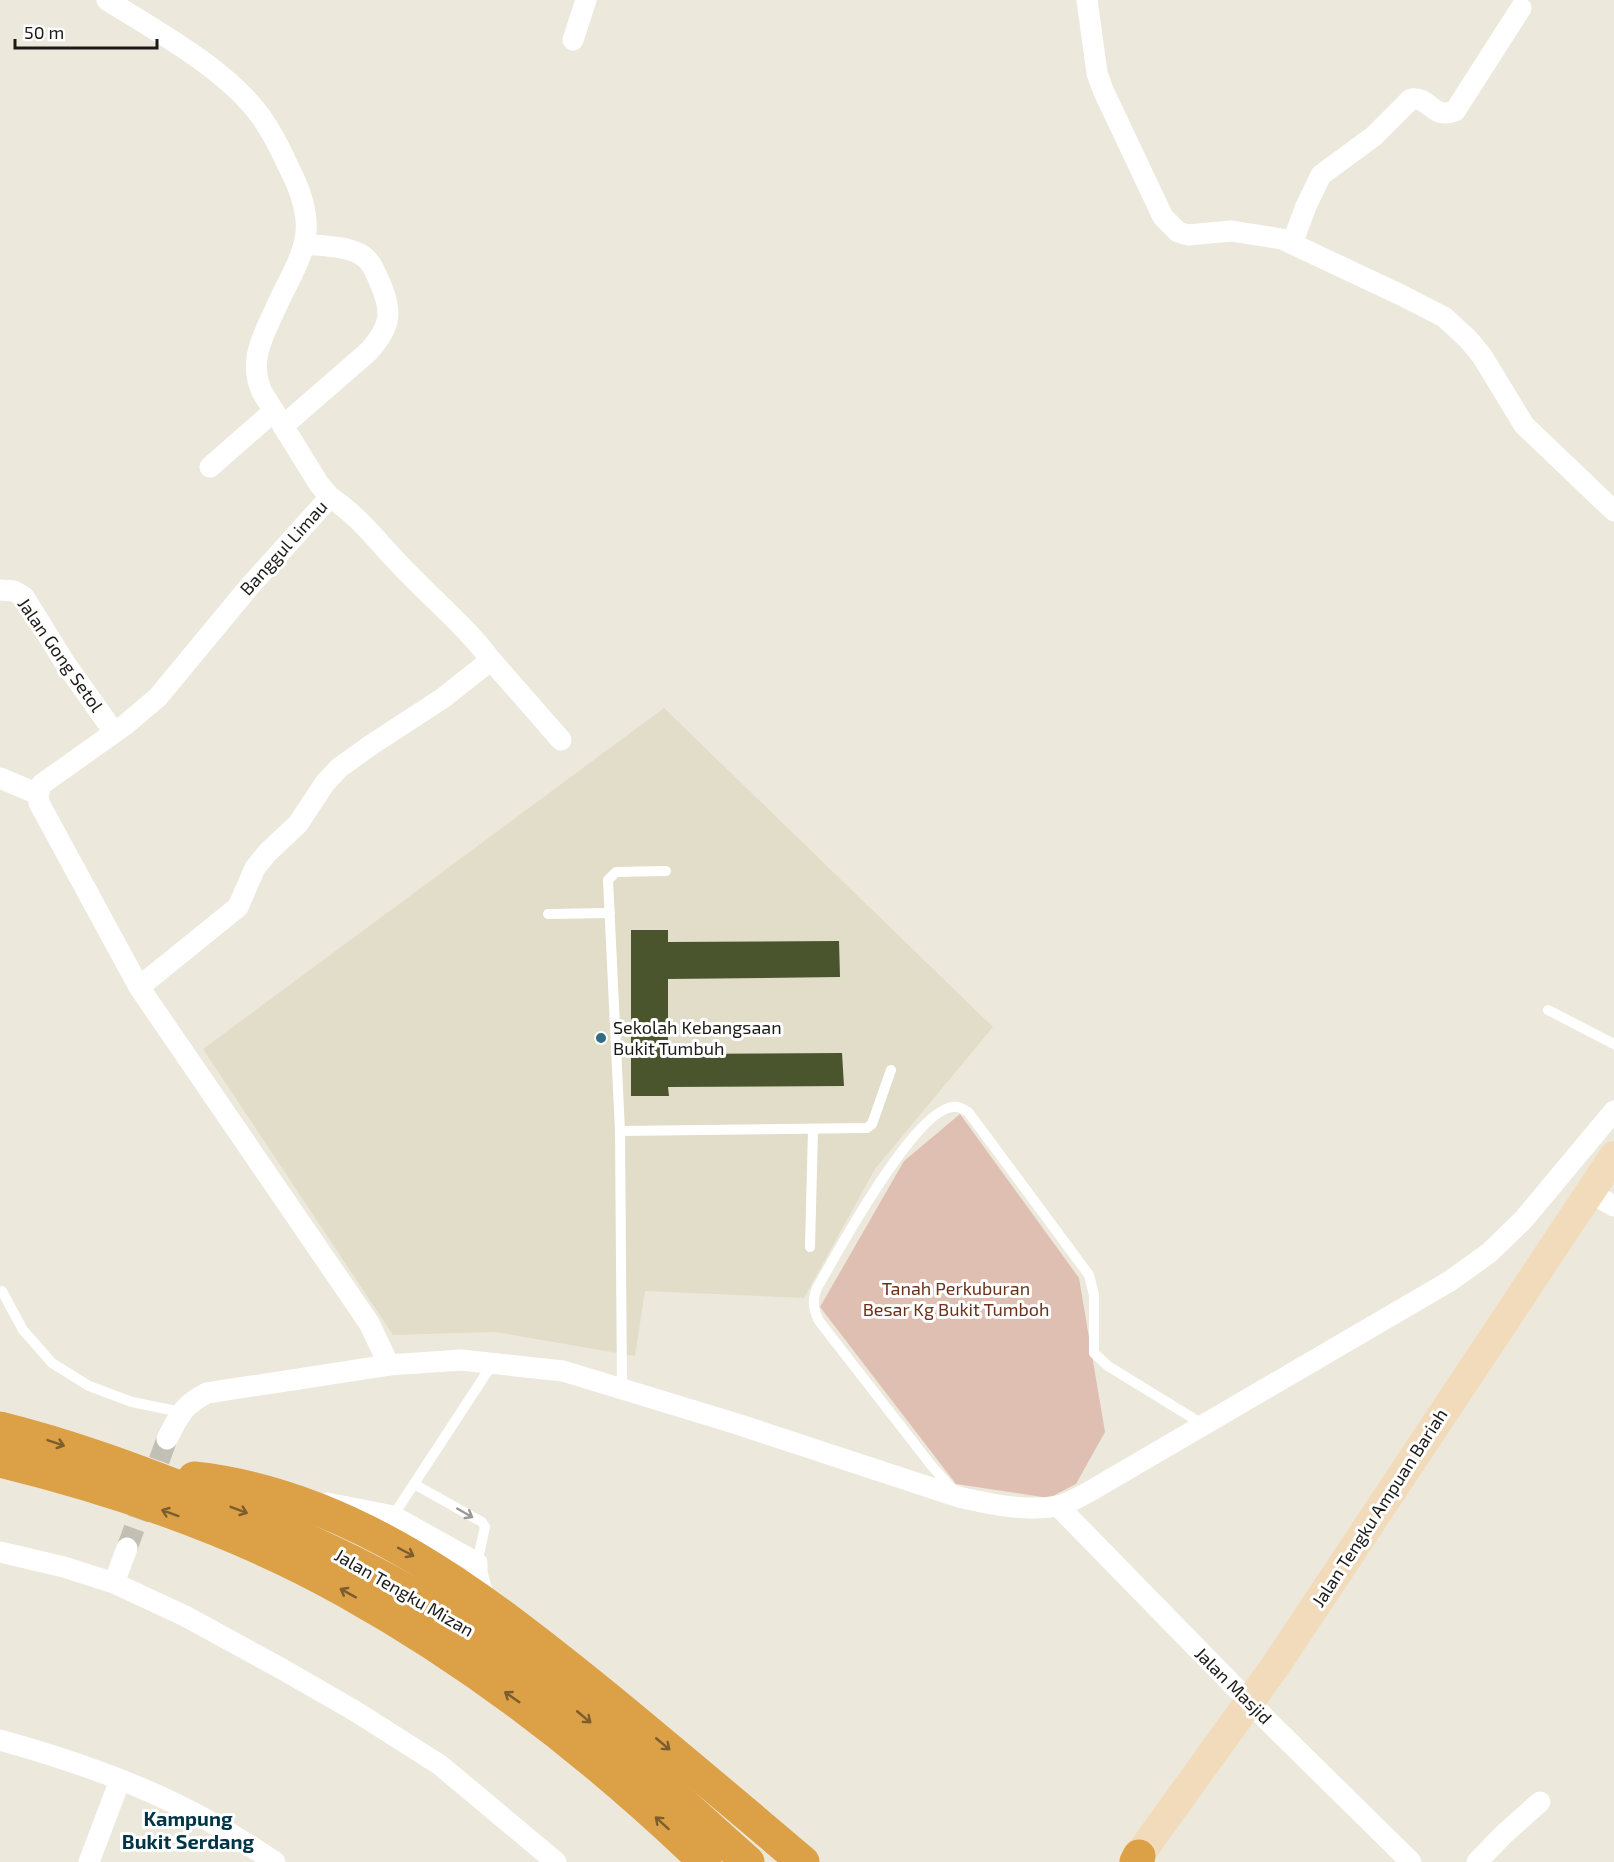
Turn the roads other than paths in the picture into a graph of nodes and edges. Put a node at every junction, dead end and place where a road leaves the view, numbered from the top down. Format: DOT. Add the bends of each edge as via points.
graph roads {
  1 [pos="107,0"];
  2 [pos="586,0"];
  3 [pos="1087,0"];
  4 [pos="1521,8"];
  5 [pos="573,40"];
  6 [pos="304,244"];
  7 [pos="1292,244"];
  8 [pos="279,418"];
  9 [pos="210,467"];
  10 [pos="330,497"];
  11 [pos="1614,511"];
  12 [pos="0,590"];
  13 [pos="491,660"];
  14 [pos="114,732"];
  15 [pos="561,740"];
  16 [pos="0,778"];
  17 [pos="38,794"];
  18 [pos="666,872"];
  19 [pos="610,913"];
  20 [pos="548,915"];
  21 [pos="139,987"];
  22 [pos="1548,1010"];
  23 [pos="1614,1044"];
  24 [pos="891,1070"];
  25 [pos="1614,1111"];
  26 [pos="813,1130"];
  27 [pos="620,1131"];
  28 [pos="1614,1156"];
  29 [pos="1601,1199"];
  30 [pos="810,1247"];
  31 [pos="2,1292"];
  32 [pos="493,1362"];
  33 [pos="389,1365"];
  34 [pos="622,1388"];
  35 [pos="181,1412"];
  36 [pos="1204,1425"];
  37 [pos="0,1428"];
  38 [pos="167,1439"];
  39 [pos="0,1461"];
  40 [pos="145,1473"];
  41 [pos="414,1484"];
  42 [pos="959,1497"];
  43 [pos="296,1500"];
  44 [pos="1058,1506"];
  45 [pos="393,1516"];
  46 [pos="127,1548"];
  47 [pos="0,1552"];
  48 [pos="477,1563"];
  49 [pos="114,1583"];
  50 [pos="486,1605"];
  51 [pos="0,1740"];
  52 [pos="120,1780"];
  53 [pos="1540,1802"];
  54 [pos="1136,1860"];
  55 [pos="705,1861"];
  56 [pos="89,1862"];
  57 [pos="273,1862"];
  58 [pos="556,1862"];
  59 [pos="748,1862"];
  60 [pos="803,1862"];
  61 [pos="1411,1862"];
  62 [pos="1478,1862"];
  1 -- 6 [label="street, Banggul Limau" via="209,65 251,104 298,185 304,210"];
  2 -- 5 [label="street"];
  3 -- 7 [label="street" via="1097,73 1163,217 1178,232 1188,235 1231,231"];
  4 -- 7 [label="street" via="1455,111 1440,113 1422,100 1411,99 1374,136 1321,175"];
  6 -- 8 [label="street, Banggul Limau" via="257,357 257,380"];
  6 -- 8 [label="street" via="361,254 371,262 388,299 387,322 380,339 368,352"];
  7 -- 11 [label="street" via="1444,317 1482,356 1524,424"];
  8 -- 9 [label="street"];
  8 -- 10 [label="street, Banggul Limau"];
  10 -- 13 [label="street" via="363,523"];
  10 -- 14 [label="street, Banggul Limau" via="158,697"];
  12 -- 14 [label="street, Jalan Gong Setol" via="24,597"];
  13 -- 15 [label="street"];
  13 -- 21 [label="street" via="443,698 339,768 298,824 255,868 238,907"];
  14 -- 17 [label="street, Banggul Limau" via="42,784"];
  16 -- 17 [label="street"];
  17 -- 21 [label="street" via="39,803"];
  18 -- 19 [label="lane" via="616,872 608,880"];
  19 -- 20 [label="lane"];
  19 -- 27 [label="lane"];
  21 -- 33 [label="street" via="369,1323"];
  22 -- 23 [label="lane"];
  24 -- 26 [label="lane" via="872,1124 867,1128"];
  25 -- 36 [label="street" via="1524,1219 1489,1252 1450,1281"];
  26 -- 27 [label="lane"];
  26 -- 30 [label="lane"];
  27 -- 34 [label="lane"];
  28 -- 29 [label="main road, Jalan Tengku Ampuan Bariah"];
  29 -- 54 [label="main road, Jalan Tengku Ampuan Bariah"];
  31 -- 35 [label="lane" via="23,1330 52,1363 89,1386 132,1402"];
  32 -- 33 [label="street"];
  32 -- 34 [label="street" via="563,1371"];
  32 -- 41 [label="lane"];
  33 -- 35 [label="street" via="207,1393"];
  34 -- 42 [label="street"];
  35 -- 38 [label="street"];
  36 -- 42 [label="lane" via="1108,1366 1094,1353 1094,1295 1089,1275 969,1113 950,1108 924,1124 898,1156 862,1210 813,1298 813,1308 819,1321"];
  36 -- 44 [label="street"];
  37 -- 40 [label="highway, Jalan Tengku Mizan, one-way"];
  55 -- 39 [label="highway, Jalan Tengku Mizan, one-way" via="519,1702 431,1642 347,1592 282,1558 214,1530 39,1470"];
  40 -- 43 [label="highway" via="224,1481"];
  40 -- 59 [label="highway, Jalan Tengku Mizan, one-way" via="271,1523 422,1599 496,1648 568,1704"];
  41 -- 45 [label="lane"];
  41 -- 48 [label="lane, one-way" via="482,1522 485,1527"];
  42 -- 44 [label="street" via="993,1505"];
  43 -- 45 [label="street"];
  43 -- 50 [label="highway, one-way" via="362,1528 417,1558"];
  44 -- 61 [label="street, Jalan Masjid"];
  45 -- 48 [label="street"];
  46 -- 49 [label="street"];
  47 -- 49 [label="street"];
  48 -- 50 [label="street"];
  49 -- 58 [label="street" via="185,1616 356,1711 440,1765"];
  50 -- 60 [label="highway, one-way" via="605,1696"];
  51 -- 52 [label="street"];
  52 -- 56 [label="street"];
  52 -- 57 [label="street" via="230,1833"];
  53 -- 62 [label="street"];
}
